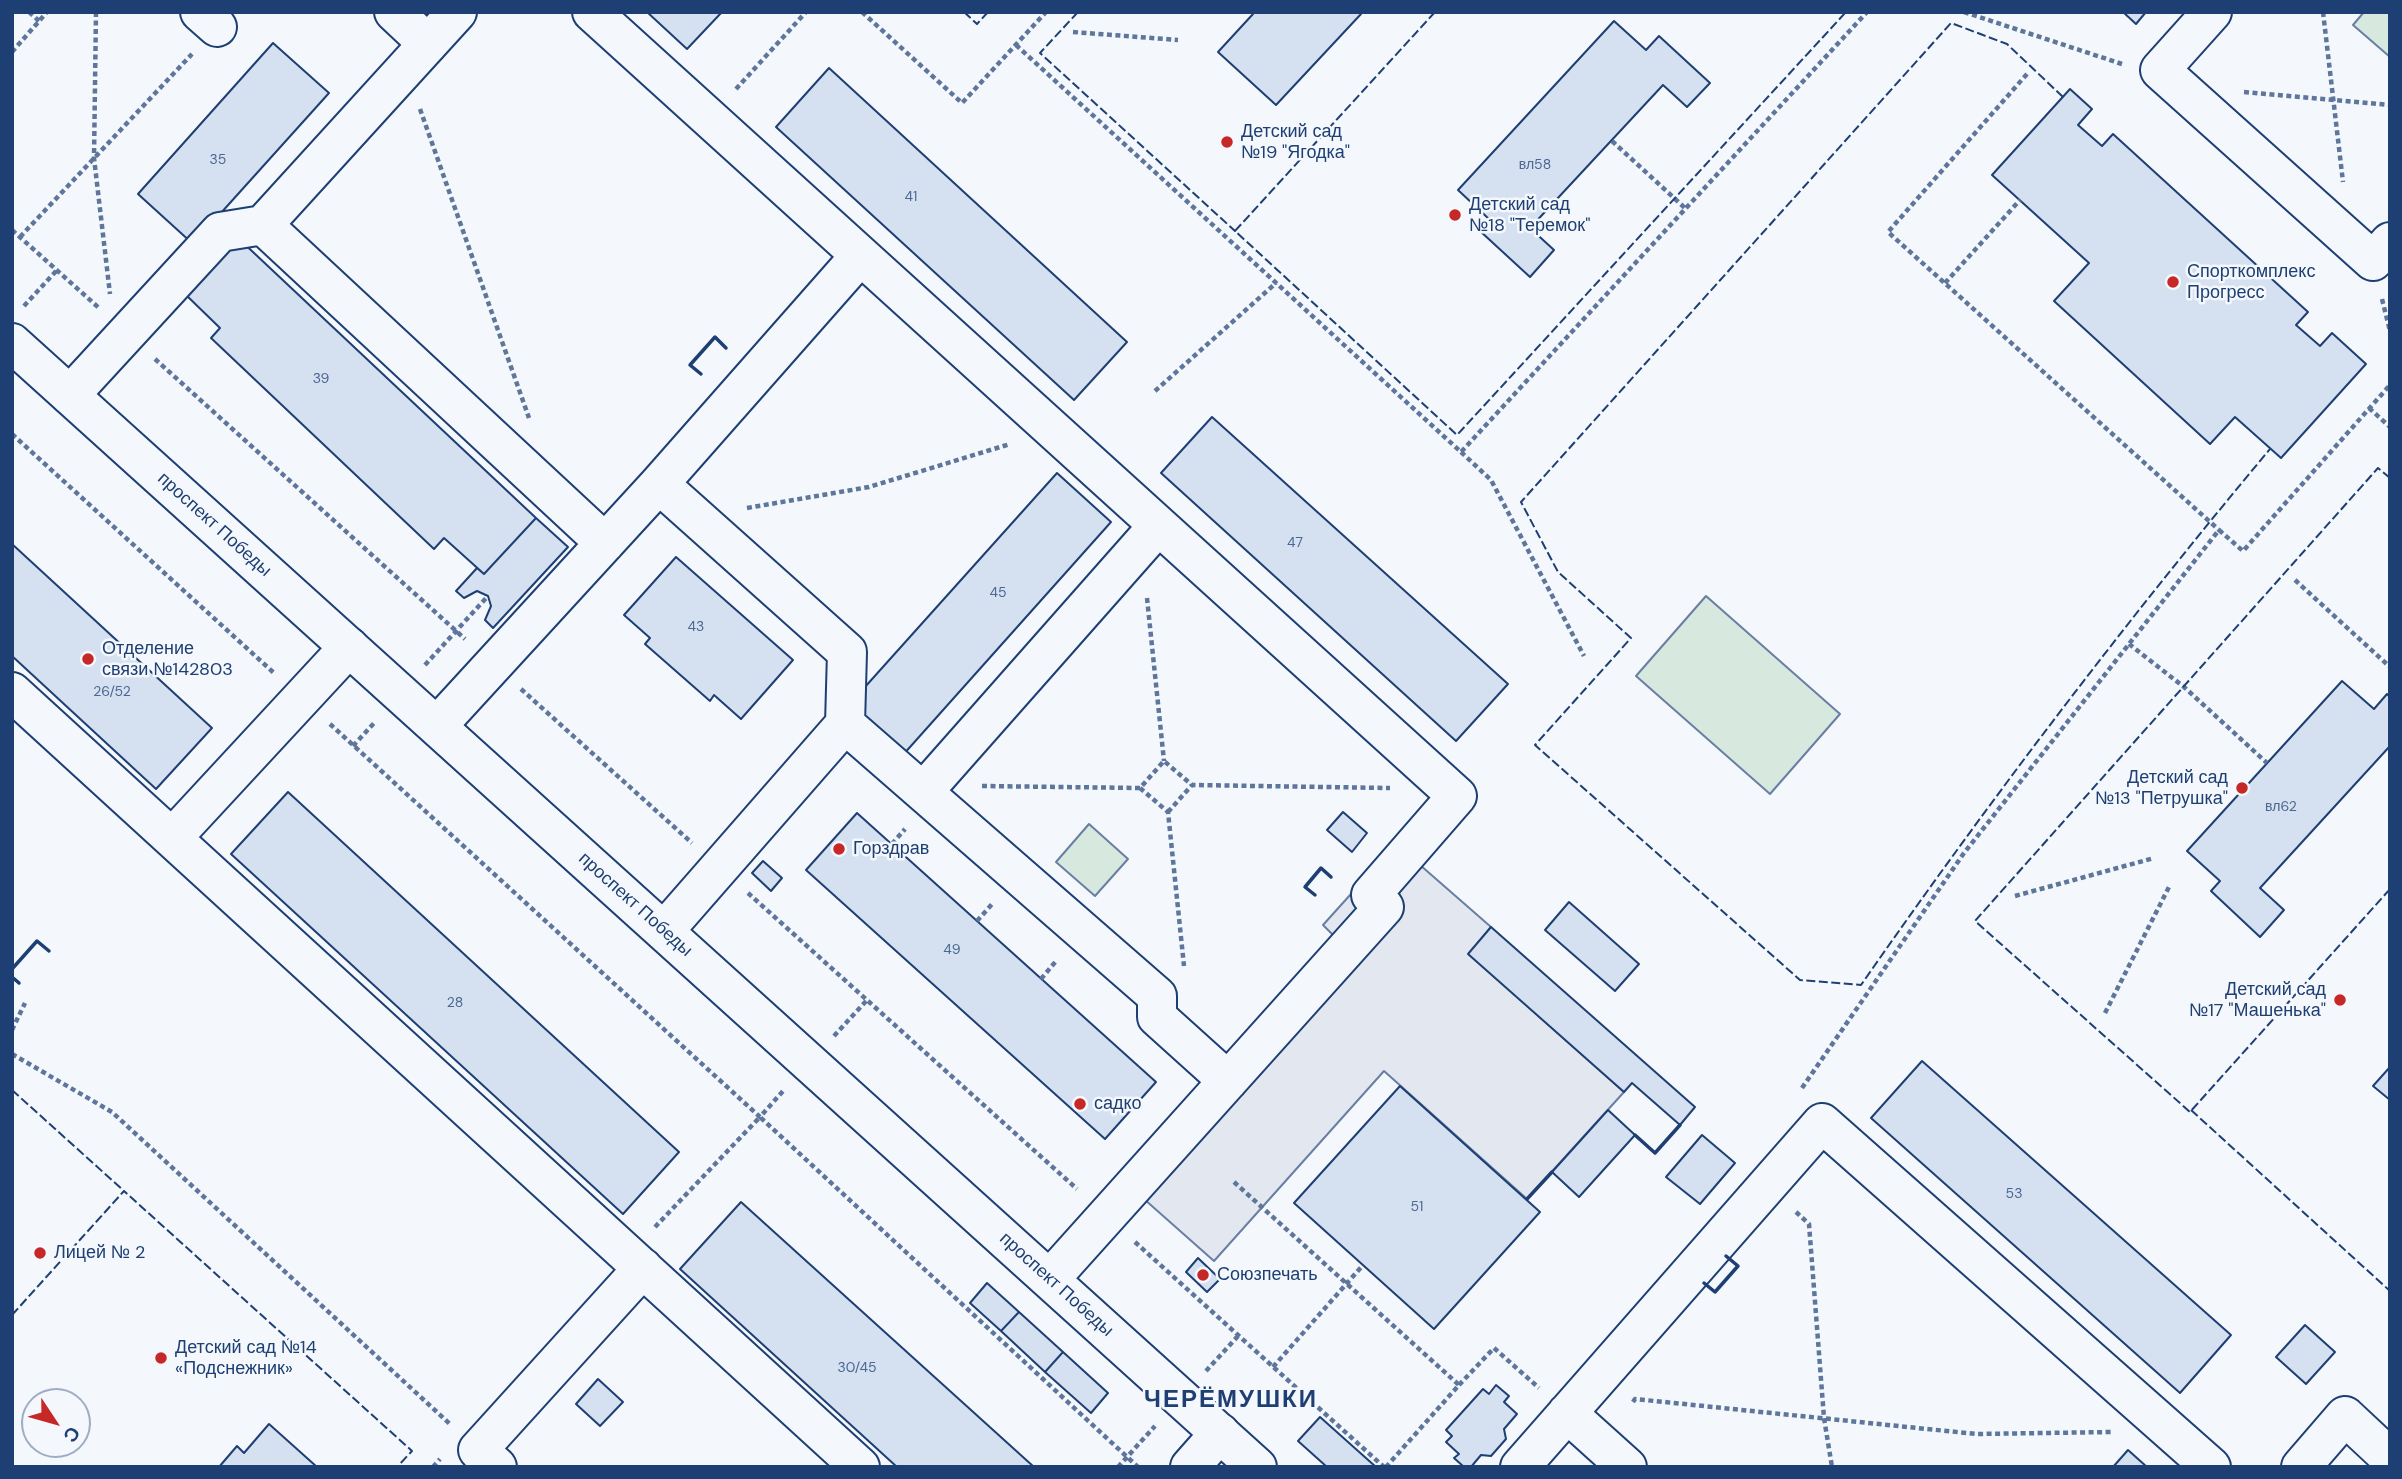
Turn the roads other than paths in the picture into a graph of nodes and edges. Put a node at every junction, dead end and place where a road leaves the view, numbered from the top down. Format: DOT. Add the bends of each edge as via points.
graph roads {
  1 [pos="394,12"];
  2 [pos="457,12"];
  3 [pos="592,12"];
  4 [pos="2212,12"];
  5 [pos="417,56"];
  6 [pos="263,225"];
  7 [pos="2390,242"];
  8 [pos="860,256"];
  9 [pos="17,326"];
  10 [pos="70,395"];
  11 [pos="659,484"];
  12 [pos="1150,535"];
  13 [pos="606,543"];
  14 [pos="349,647"];
  15 [pos="12,692"];
  16 [pos="845,724"];
  17 [pos="437,726"];
  18 [pos="926,789"];
  19 [pos="173,837"];
  20 [pos="664,931"];
  21 [pos="1228,1081"];
  22 [pos="636,1262"];
  23 [pos="1050,1279"];
  24 [pos="1567,1413"];
  25 [pos="1220,1433"];
  26 [pos="488,1458"];
  27 [pos="2390,1458"];
  28 [pos="860,1467"];
  29 [pos="1190,1467"];
  30 [pos="1257,1467"];
  31 [pos="1521,1467"];
  32 [pos="1628,1467"];
  33 [pos="2211,1467"];
  34 [pos="2301,1467"];
  1 -- 5 [label="main road"];
  2 -- 5 [label="main road"];
  3 -- 8 [label="main road"];
  4 -- 7 [label="main road" via="2161,70 2373,261"];
  5 -- 6 [label="main road"];
  6 -- 10 [label="main road" via="220,232"];
  6 -- 13 [label="main road"];
  8 -- 11 [label="main road"];
  8 -- 12 [label="main road" via="1054,431"];
  9 -- 10 [label="main road, проспект Победы"];
  10 -- 14 [label="main road, проспект Победы"];
  11 -- 13 [label="main road"];
  11 -- 16 [label="main road" via="847,652"];
  12 -- 18 [label="main road"];
  12 -- 21 [label="main road" via="1457,796"];
  13 -- 17 [label="main road"];
  14 -- 17 [label="main road, проспект Победы"];
  14 -- 19 [label="main road"];
  15 -- 19 [label="main road"];
  16 -- 18 [label="main road"];
  16 -- 20 [label="main road"];
  17 -- 20 [label="main road, проспект Победы"];
  18 -- 21 [label="main road" via="1157,996 1157,1017"];
  19 -- 22 [label="main road"];
  20 -- 23 [label="main road, проспект Победы"];
  21 -- 23 [label="main road"];
  22 -- 26 [label="main road"];
  22 -- 28 [label="main road"];
  23 -- 25 [label="main road, проспект Победы"];
  24 -- 31 [label="main road"];
  24 -- 32 [label="main road"];
  24 -- 33 [label="main road" via="1822,1123"];
  25 -- 29 [label="main road"];
  25 -- 30 [label="main road, проспект Победы"];
  27 -- 34 [label="main road" via="2345,1416"];
}
